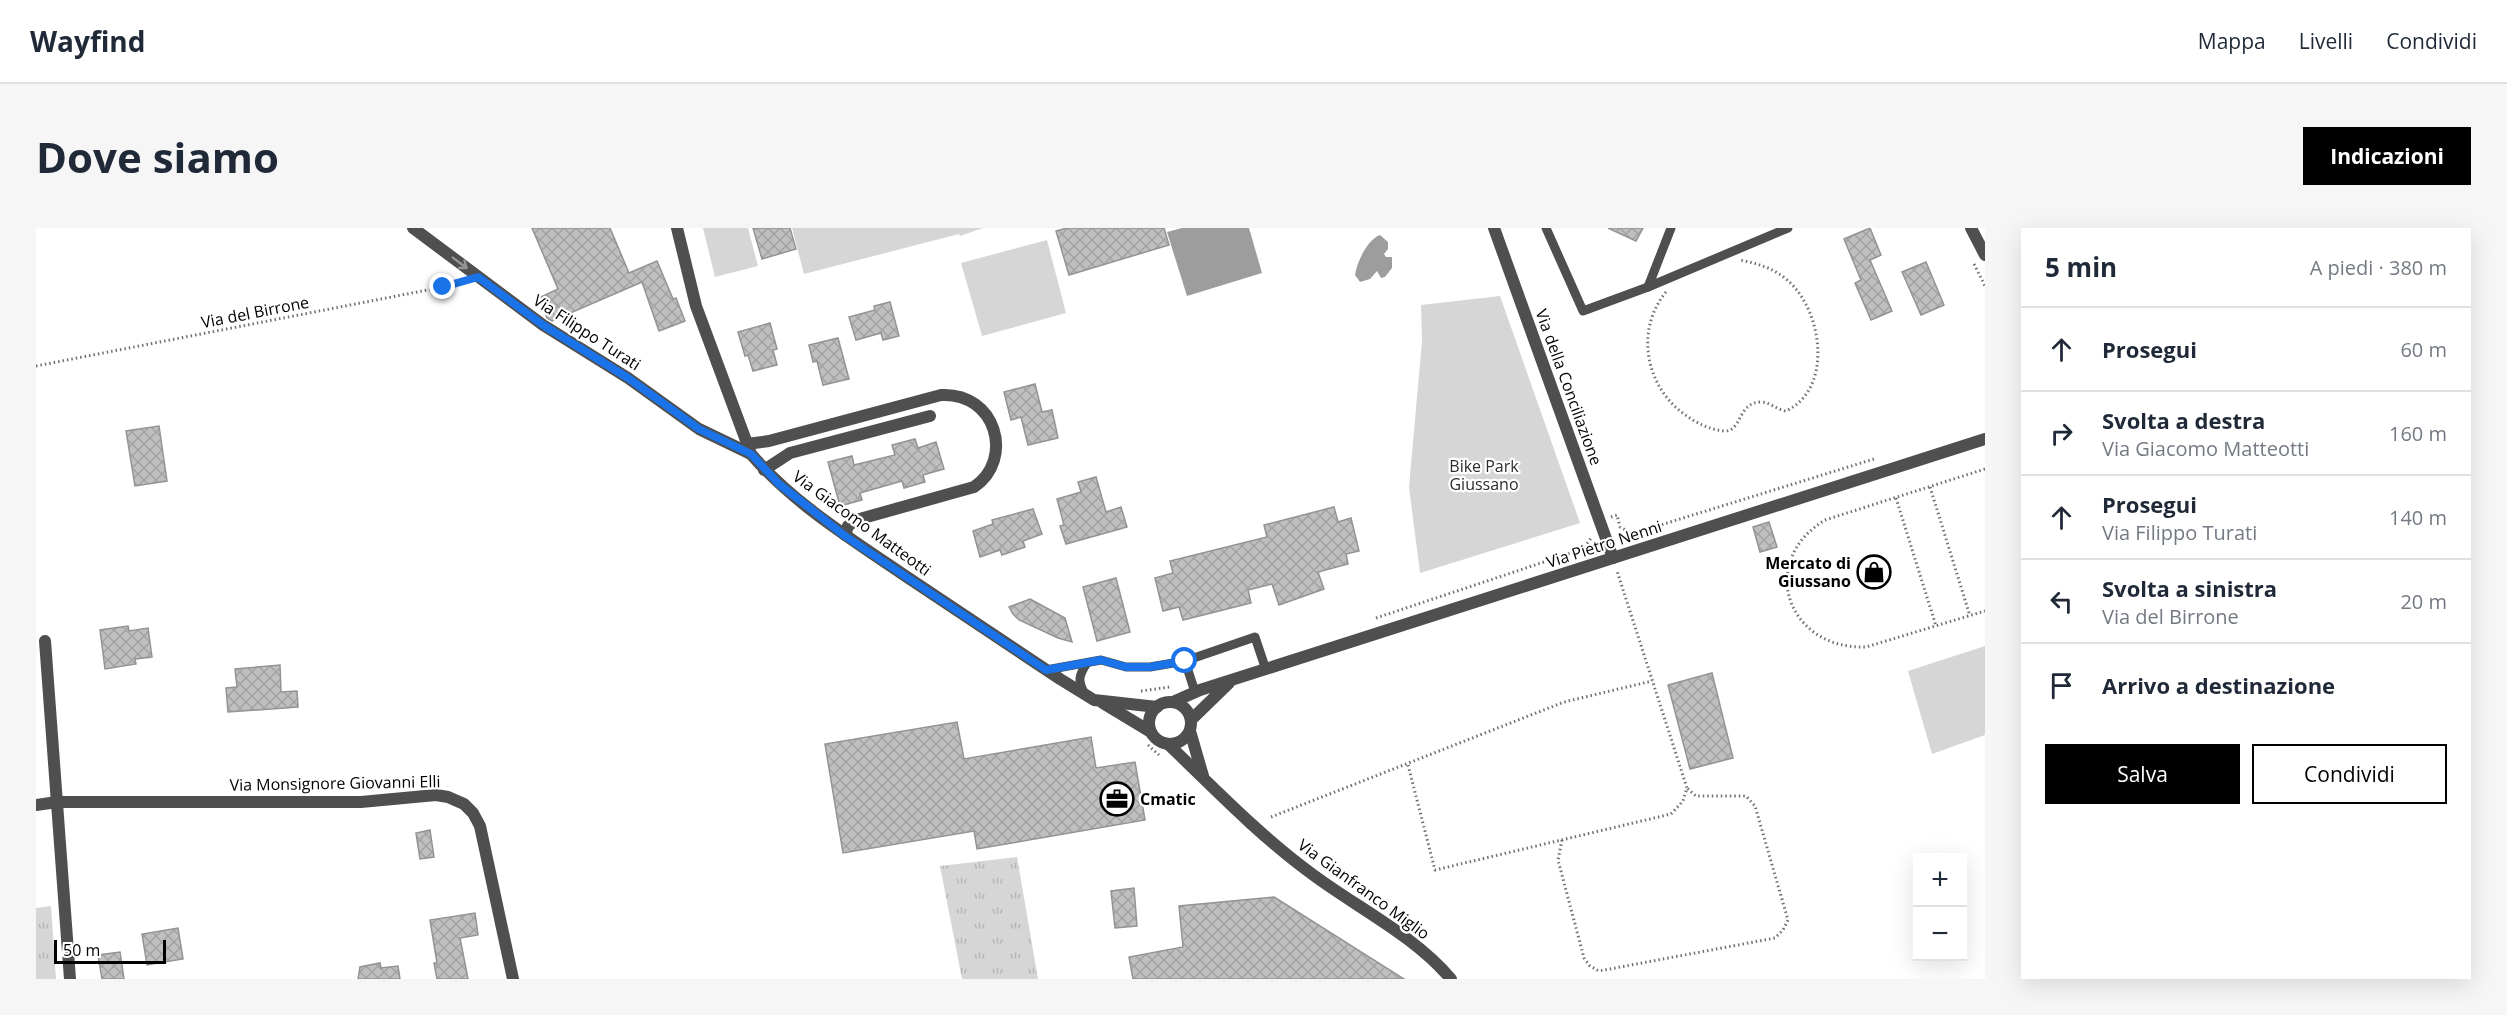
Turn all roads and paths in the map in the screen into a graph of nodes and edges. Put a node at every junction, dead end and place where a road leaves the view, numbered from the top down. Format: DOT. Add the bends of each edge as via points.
graph roads {
  1 [pos="413,228"];
  2 [pos="677,228"];
  3 [pos="1494,228"];
  4 [pos="1546,228"];
  5 [pos="1671,228"];
  6 [pos="1788,228"];
  7 [pos="1971,228"];
  8 [pos="1985,255"];
  9 [pos="1720,257"];
  10 [pos="478,277"];
  11 [pos="1648,287"];
  12 [pos="1671,287"];
  13 [pos="36,366"];
  14 [pos="930,416"];
  15 [pos="1985,439"];
  16 [pos="749,449"];
  17 [pos="1875,458"];
  18 [pos="1985,469"];
  19 [pos="764,470"];
  20 [pos="1930,487"];
  21 [pos="1896,498"];
  22 [pos="1599,521"];
  23 [pos="845,536"];
  24 [pos="1612,558"];
  25 [pos="1985,611"];
  26 [pos="1970,616"];
  27 [pos="1372,619"];
  28 [pos="1936,626"];
  29 [pos="45,640"];
  30 [pos="1185,661"];
  31 [pos="1088,663"];
  32 [pos="1046,670"];
  33 [pos="1266,670"];
  34 [pos="1232,681"];
  35 [pos="1652,681"];
  36 [pos="1193,686"];
  37 [pos="1134,691"];
  38 [pos="1085,694"];
  39 [pos="1099,701"];
  40 [pos="1173,702"];
  41 [pos="1157,706"];
  42 [pos="1190,725"];
  43 [pos="1146,736"];
  44 [pos="1168,744"];
  45 [pos="1167,762"];
  46 [pos="1408,765"];
  47 [pos="1203,777"];
  48 [pos="1687,788"];
  49 [pos="57,802"];
  50 [pos="36,805"];
  51 [pos="1271,817"];
  52 [pos="1562,840"];
  53 [pos="70,979"];
  54 [pos="513,979"];
  55 [pos="1451,979"];
  1 -- 10 [label="street, Via Filippo Turati, one-way"];
  2 -- 16 [label="street, Via Giacomo Matteotti" via="696,306"];
  3 -- 22 [label="street, Via della Conciliazione"];
  4 -- 11 [label="lane" via="1583,311"];
  5 -- 11 [label="lane"];
  6 -- 9 [label="lane"];
  7 -- 8 [label="street"];
  9 -- 11 [label="lane"];
  9 -- 12 [label="path" via="1757,263 1780,274 1809,307 1816,336 1816,366 1813,379 1791,408 1782,411 1763,401 1754,402 1740,415 1736,426 1723,431 1698,424 1671,405 1656,382 1648,354 1652,317"];
  10 -- 13 [label="path, Via del Birrone"];
  10 -- 16 [label="street, Via Filippo Turati" via="699,429"];
  14 -- 19 [label="street" via="790,453"];
  15 -- 24 [label="street, Via Pietro Nenni"];
  16 -- 19 [label="street, Via Giacomo Matteotti"];
  16 -- 23 [label="street" via="941,395 956,394 978,404 996,440 994,458 983,480 974,487 856,520 848,526"];
  17 -- 22 [label="path" via="1638,532 1620,527 1617,515"];
  18 -- 20 [label="path"];
  19 -- 23 [label="street, Via Giacomo Matteotti"];
  20 -- 21 [label="path"];
  20 -- 26 [label="path"];
  21 -- 28 [label="path"];
  21 -- 28 [label="path" via="1825,520 1806,534 1789,565 1790,603 1798,619 1814,635 1849,648 1866,647"];
  22 -- 24 [label="street, Via della Conciliazione"];
  22 -- 27 [label="path" via="1590,524 1592,537 1583,549"];
  23 -- 32 [label="street, Via Giacomo Matteotti"];
  24 -- 33 [label="street, Via Pietro Nenni"];
  24 -- 35 [label="path"];
  25 -- 26 [label="path"];
  26 -- 28 [label="path"];
  29 -- 49 [label="street"];
  30 -- 31 [label="lane" via="1150,667 1126,667 1101,660"];
  30 -- 33 [label="lane" via="1256,637"];
  30 -- 36 [label="lane"];
  31 -- 32 [label="lane"];
  31 -- 38 [label="lane" via="1079,675"];
  32 -- 38 [label="street, Via Giacomo Matteotti"];
  33 -- 34 [label="street, Via Pietro Nenni"];
  34 -- 36 [label="street, Via Pietro Nenni"];
  34 -- 42 [label="street, Via Pietro Nenni"];
  35 -- 46 [label="path" via="1564,702"];
  35 -- 48 [label="path"];
  36 -- 37 [label="path"];
  36 -- 40 [label="street, Via Pietro Nenni"];
  38 -- 39 [label="street, Via Giacomo Matteotti"];
  39 -- 41 [label="street, Via Giacomo Matteotti"];
  39 -- 43 [label="street, Via Giacomo Matteotti"];
  40 -- 41 [label="street"];
  40 -- 42 [label="street" via="1185,708"];
  41 -- 43 [label="street"];
  42 -- 44 [label="street" via="1181,741"];
  42 -- 47 [label="street"];
  43 -- 44 [label="street"];
  43 -- 45 [label="path"];
  44 -- 47 [label="street, Via Gianfranco Miglio"];
  46 -- 51 [label="path"];
  46 -- 52 [label="path" via="1435,870"];
  47 -- 55 [label="street, Via Gianfranco Miglio" via="1305,869 1413,944"];
  48 -- 52 [label="path" via="1683,801 1671,814"];
  48 -- 52 [label="path" via="1696,796 1746,796 1755,807 1788,920 1775,938 1599,970 1590,966 1584,958 1558,860"];
  49 -- 50 [label="street, Via Monsignore Giovanni Elli"];
  49 -- 53 [label="street"];
  49 -- 54 [label="street, Via Monsignore Giovanni Elli" via="361,802 430,795 455,800 470,810 480,826"];
}
